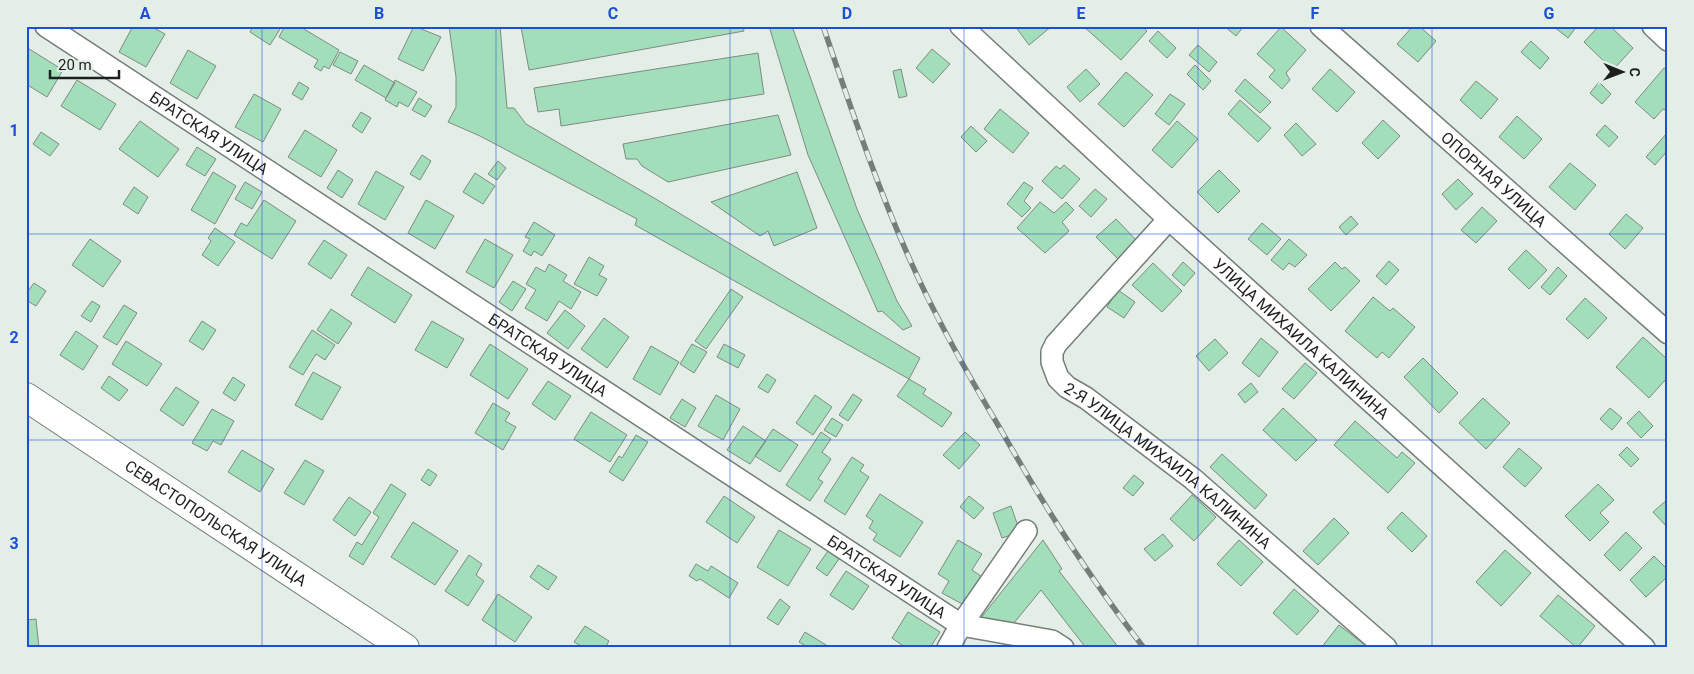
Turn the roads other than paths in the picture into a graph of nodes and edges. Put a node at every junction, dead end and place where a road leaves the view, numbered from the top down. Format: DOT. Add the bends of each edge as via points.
graph roads {
  1 [pos="46,26"];
  2 [pos="961,26"];
  3 [pos="1321,26"];
  4 [pos="1654,26"];
  5 [pos="1668,40"];
  6 [pos="1168,219"];
  7 [pos="1668,333"];
  8 [pos="26,397"];
  9 [pos="1026,531"];
  10 [pos="961,625"];
  11 [pos="405,648"];
  12 [pos="948,648"];
  13 [pos="1063,648"];
  14 [pos="1386,648"];
  15 [pos="1644,648"];
  1 -- 10 [label="street, БРАТСКАЯ УЛИЦА"];
  2 -- 6 [label="street, УЛИЦА МИХАИЛА КАЛИНИНА"];
  3 -- 7 [label="street, ОПОРНАЯ УЛИЦА"];
  4 -- 5 [label="street"];
  6 -- 14 [label="street, 2-Я УЛИЦА МИХАИЛА КАЛИНИНА" via="1056,344 1052,352 1054,369 1067,387 1193,479"];
  6 -- 15 [label="street, УЛИЦА МИХАИЛА КАЛИНИНА"];
  8 -- 11 [label="street, СЕВАСТОПОЛЬСКАЯ УЛИЦА"];
  9 -- 10 [label="street"];
  10 -- 12 [label="street"];
  10 -- 13 [label="street, БРАТСКАЯ УЛИЦА" via="1052,641"];
}
